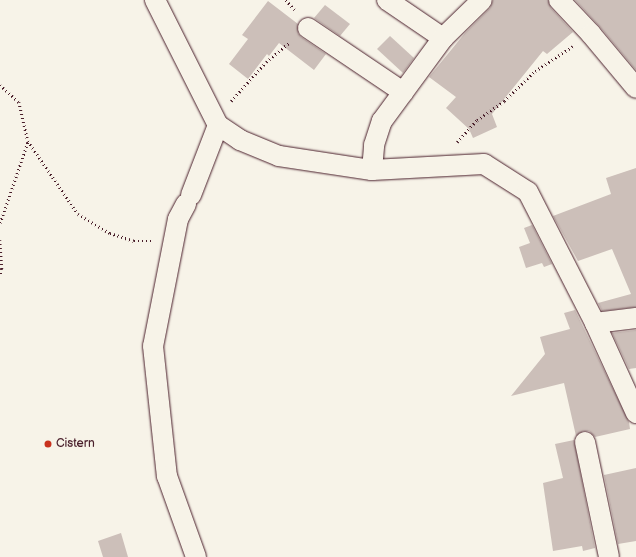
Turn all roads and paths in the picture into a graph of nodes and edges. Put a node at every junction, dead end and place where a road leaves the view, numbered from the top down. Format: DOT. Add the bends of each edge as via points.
graph roads {
  1 [pos="155,0"];
  2 [pos="286,0"];
  3 [pos="387,0"];
  4 [pos="482,0"];
  5 [pos="559,0"];
  6 [pos="308,28"];
  7 [pos="592,34"];
  8 [pos="443,38"];
  9 [pos="0,85"];
  10 [pos="636,88"];
  11 [pos="403,92"];
  12 [pos="234,98"];
  13 [pos="218,125"];
  14 [pos="28,141"];
  15 [pos="451,165"];
  16 [pos="372,170"];
  17 [pos="0,223"];
  18 [pos="0,240"];
  19 [pos="173,241"];
  20 [pos="0,276"];
  21 [pos="636,318"];
  22 [pos="595,323"];
  23 [pos="636,413"];
  24 [pos="585,442"];
  25 [pos="196,557"];
  26 [pos="609,557"];
  1 -- 13 [label="street"];
  2 -- 6 [label="path"];
  3 -- 8 [label="street"];
  4 -- 8 [label="street"];
  5 -- 7 [label="street"];
  6 -- 11 [label="street"];
  6 -- 12 [label="path" via="266,62"];
  7 -- 10 [label="street"];
  7 -- 15 [label="path" via="535,71 504,101 477,120 455,145"];
  8 -- 11 [label="street"];
  9 -- 14 [label="path" via="19,102"];
  11 -- 16 [label="street" via="382,121 374,145"];
  13 -- 16 [label="street" via="240,140 278,156"];
  13 -- 19 [label="street" via="178,219"];
  14 -- 17 [label="path"];
  14 -- 19 [label="path" via="78,214 110,233 134,241"];
  15 -- 16 [label="street"];
  15 -- 22 [label="street" via="484,164 528,192"];
  18 -- 20 [label="path"];
  19 -- 25 [label="street" via="152,346 167,476"];
  21 -- 22 [label="street"];
  22 -- 23 [label="street"];
  24 -- 26 [label="street"];
}
